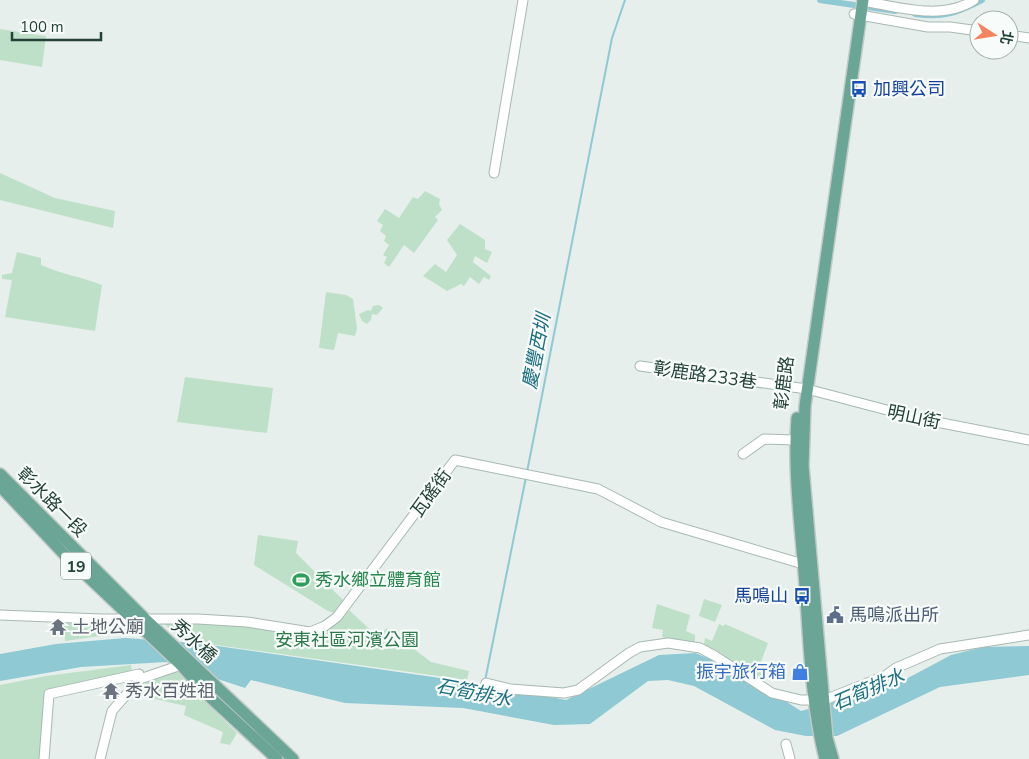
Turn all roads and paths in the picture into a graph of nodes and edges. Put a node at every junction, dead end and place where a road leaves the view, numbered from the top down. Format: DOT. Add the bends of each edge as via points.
graph roads {
  1 [pos="523,0"];
  2 [pos="859,0"];
  3 [pos="974,0"];
  4 [pos="857,14"];
  5 [pos="969,29"];
  6 [pos="494,173"];
  7 [pos="640,366"];
  8 [pos="804,389"];
  9 [pos="795,440"];
  10 [pos="1029,440"];
  11 [pos="743,454"];
  12 [pos="799,466"];
  13 [pos="0,474"];
  14 [pos="0,486"];
  15 [pos="803,564"];
  16 [pos="813,581"];
  17 [pos="0,615"];
  18 [pos="138,618"];
  19 [pos="1029,635"];
  20 [pos="157,642"];
  21 [pos="181,666"];
  22 [pos="140,680"];
  23 [pos="486,683"];
  24 [pos="820,701"];
  25 [pos="823,732"];
  26 [pos="786,744"];
  27 [pos="44,759"];
  28 [pos="100,759"];
  29 [pos="278,759"];
  30 [pos="293,759"];
  31 [pos="790,759"];
  32 [pos="825,759"];
  33 [pos="833,759"];
  1 -- 6 [label="street"];
  2 -- 3 [label="street" via="934,12 954,9"];
  2 -- 4 [label="main road, 彰鹿路"];
  4 -- 5 [label="street" via="928,27"];
  4 -- 8 [label="main road, 彰鹿路"];
  7 -- 8 [label="street, 彰鹿路233巷"];
  8 -- 9 [label="main road, 彰鹿路"];
  8 -- 10 [label="street, 明山街" via="921,419"];
  8 -- 12 [label="main road, 彰鹿路"];
  9 -- 11 [label="street" via="764,439"];
  9 -- 12 [label="main road, 彰鹿路"];
  12 -- 15 [label="main road, 彰鹿路"];
  12 -- 16 [label="main road, 彰鹿路"];
  13 -- 18 [label="main road, 彰水路一段 / 19"];
  14 -- 18 [label="main road, 彰水路一段 / 19" via="63,553"];
  15 -- 16 [label="street"];
  15 -- 18 [label="street, 瓦磘街" via="661,522 598,489 455,460 337,617 325,626 310,632 247,622"];
  15 -- 24 [label="main road, 彰鹿路"];
  16 -- 24 [label="main road, 彰鹿路"];
  17 -- 18 [label="street"];
  18 -- 20 [label="main road, 彰水路一段 / 19"];
  18 -- 30 [label="main road, 秀水橋 / 19"];
  19 -- 24 [label="street" via="940,649 885,676"];
  20 -- 21 [label="main road, 秀水橋 / 19"];
  21 -- 22 [label="street"];
  21 -- 29 [label="main road, 秀水橋 / 19"];
  22 -- 27 [label="street" via="139,674 49,694"];
  22 -- 28 [label="street" via="112,711"];
  23 -- 24 [label="street" via="528,691 564,693 578,690 634,650 668,643 700,648 772,693"];
  24 -- 25 [label="main road, 彰鹿路"];
  25 -- 32 [label="main road, 彰鹿路"];
  25 -- 33 [label="main road, 彰鹿路"];
  26 -- 31 [label="street"];
}
